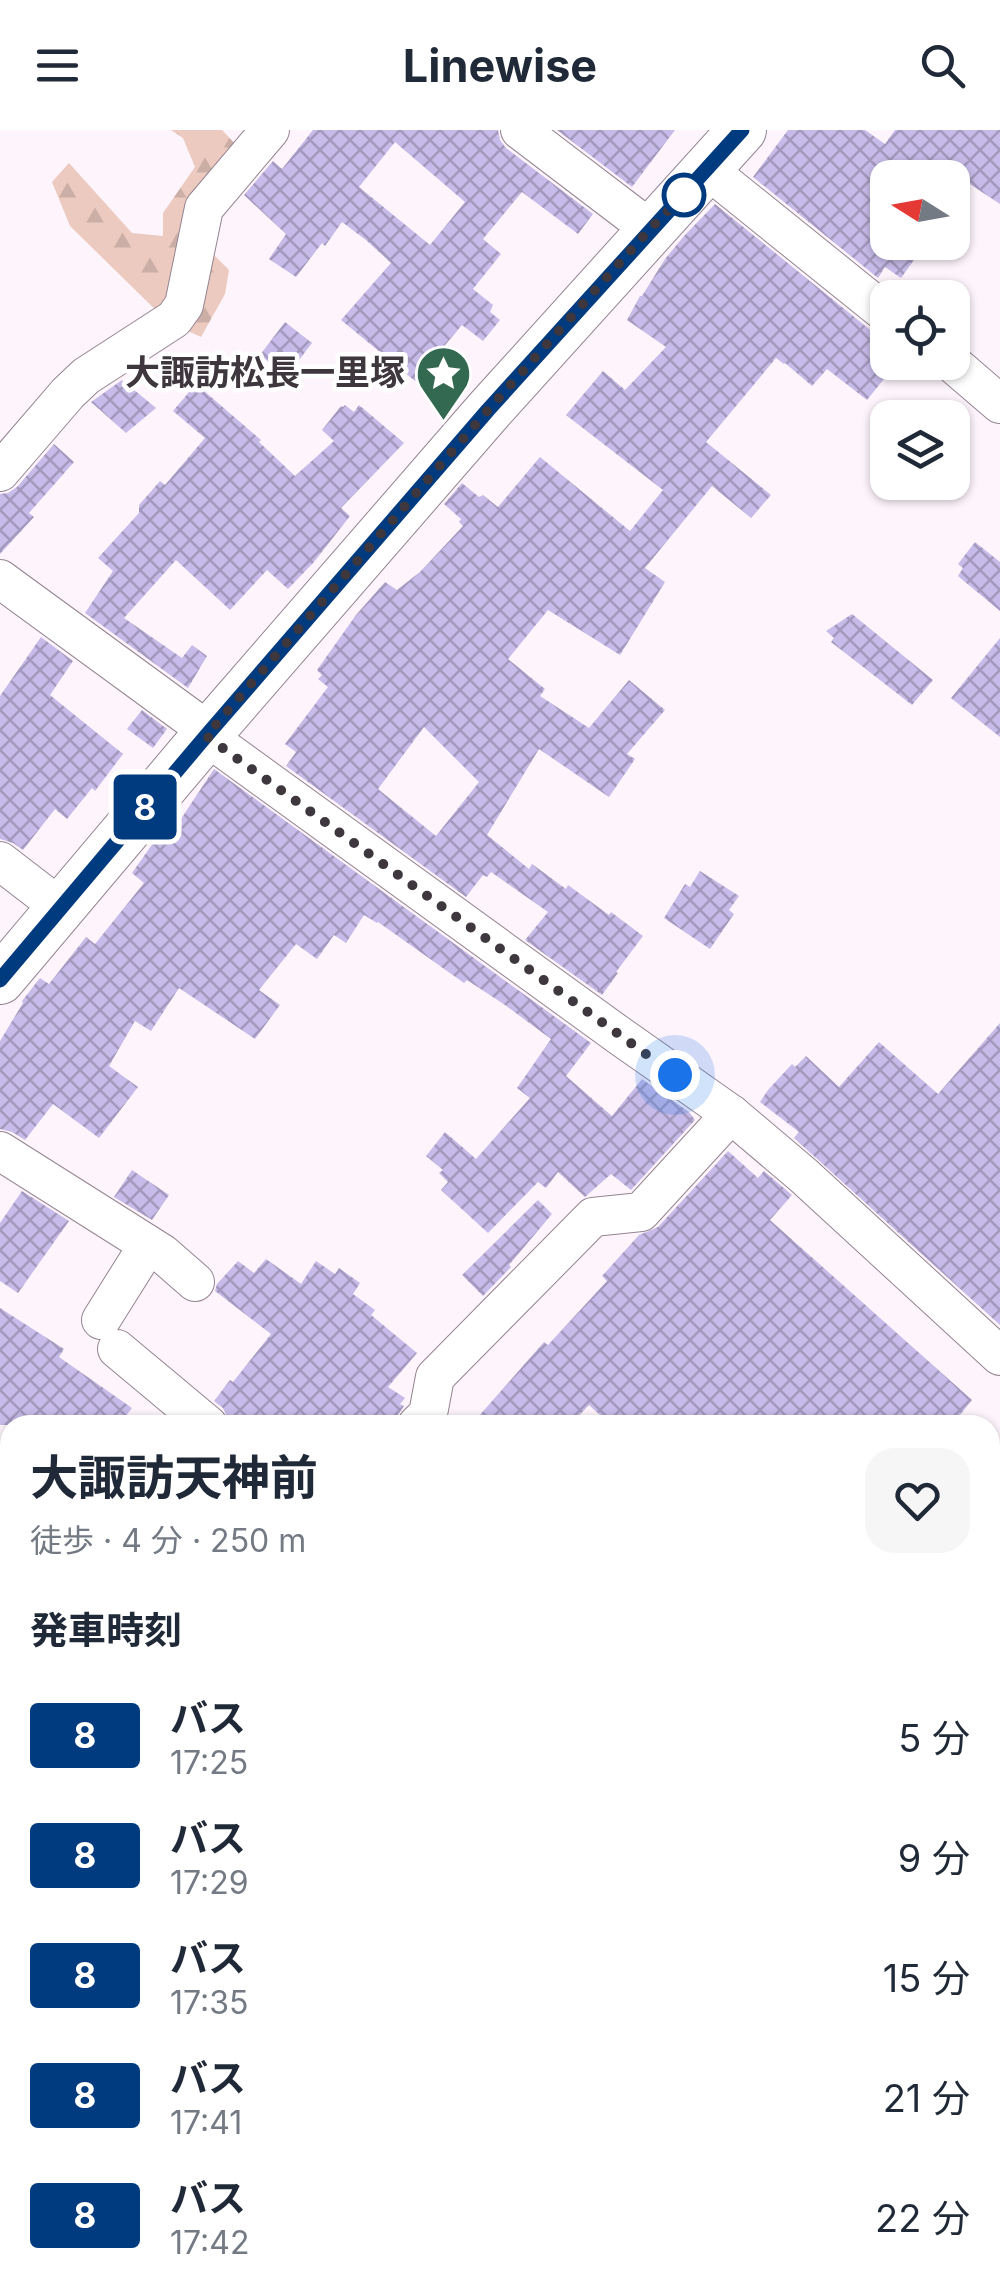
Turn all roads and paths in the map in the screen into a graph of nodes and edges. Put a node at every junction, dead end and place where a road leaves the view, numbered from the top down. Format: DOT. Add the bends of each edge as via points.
graph roads {
  1 [pos="270,130"];
  2 [pos="520,130"];
  3 [pos="742,130"];
  4 [pos="708,170"];
  5 [pos="650,229"];
  6 [pos="870,300"];
  7 [pos="970,378"];
  8 [pos="1000,404"];
  9 [pos="0,472"];
  10 [pos="0,579"];
  11 [pos="206,736"];
  12 [pos="0,861"];
  13 [pos="61,908"];
  14 [pos="0,980"];
  15 [pos="731,1114"];
  16 [pos="0,1151"];
  17 [pos="148,1245"];
  18 [pos="195,1282"];
  19 [pos="1000,1356"];
  20 [pos="197,1415"];
  21 [pos="427,1415"];
  1 -- 9 [label="street" via="204,208 184,305 174,318 86,376"];
  2 -- 5 [label="street"];
  3 -- 4 [label="street"];
  4 -- 5 [label="street"];
  4 -- 6 [label="street"];
  5 -- 11 [label="street"];
  7 -- 8 [label="street"];
  10 -- 11 [label="street" via="194,720"];
  11 -- 13 [label="street"];
  11 -- 15 [label="street"];
  12 -- 13 [label="street"];
  13 -- 14 [label="street"];
  15 -- 19 [label="street"];
  15 -- 21 [label="street" via="641,1212 592,1217 436,1377"];
  16 -- 17 [label="street"];
  17 -- 18 [label="street"];
  17 -- 20 [label="street" via="109,1335"];
}
